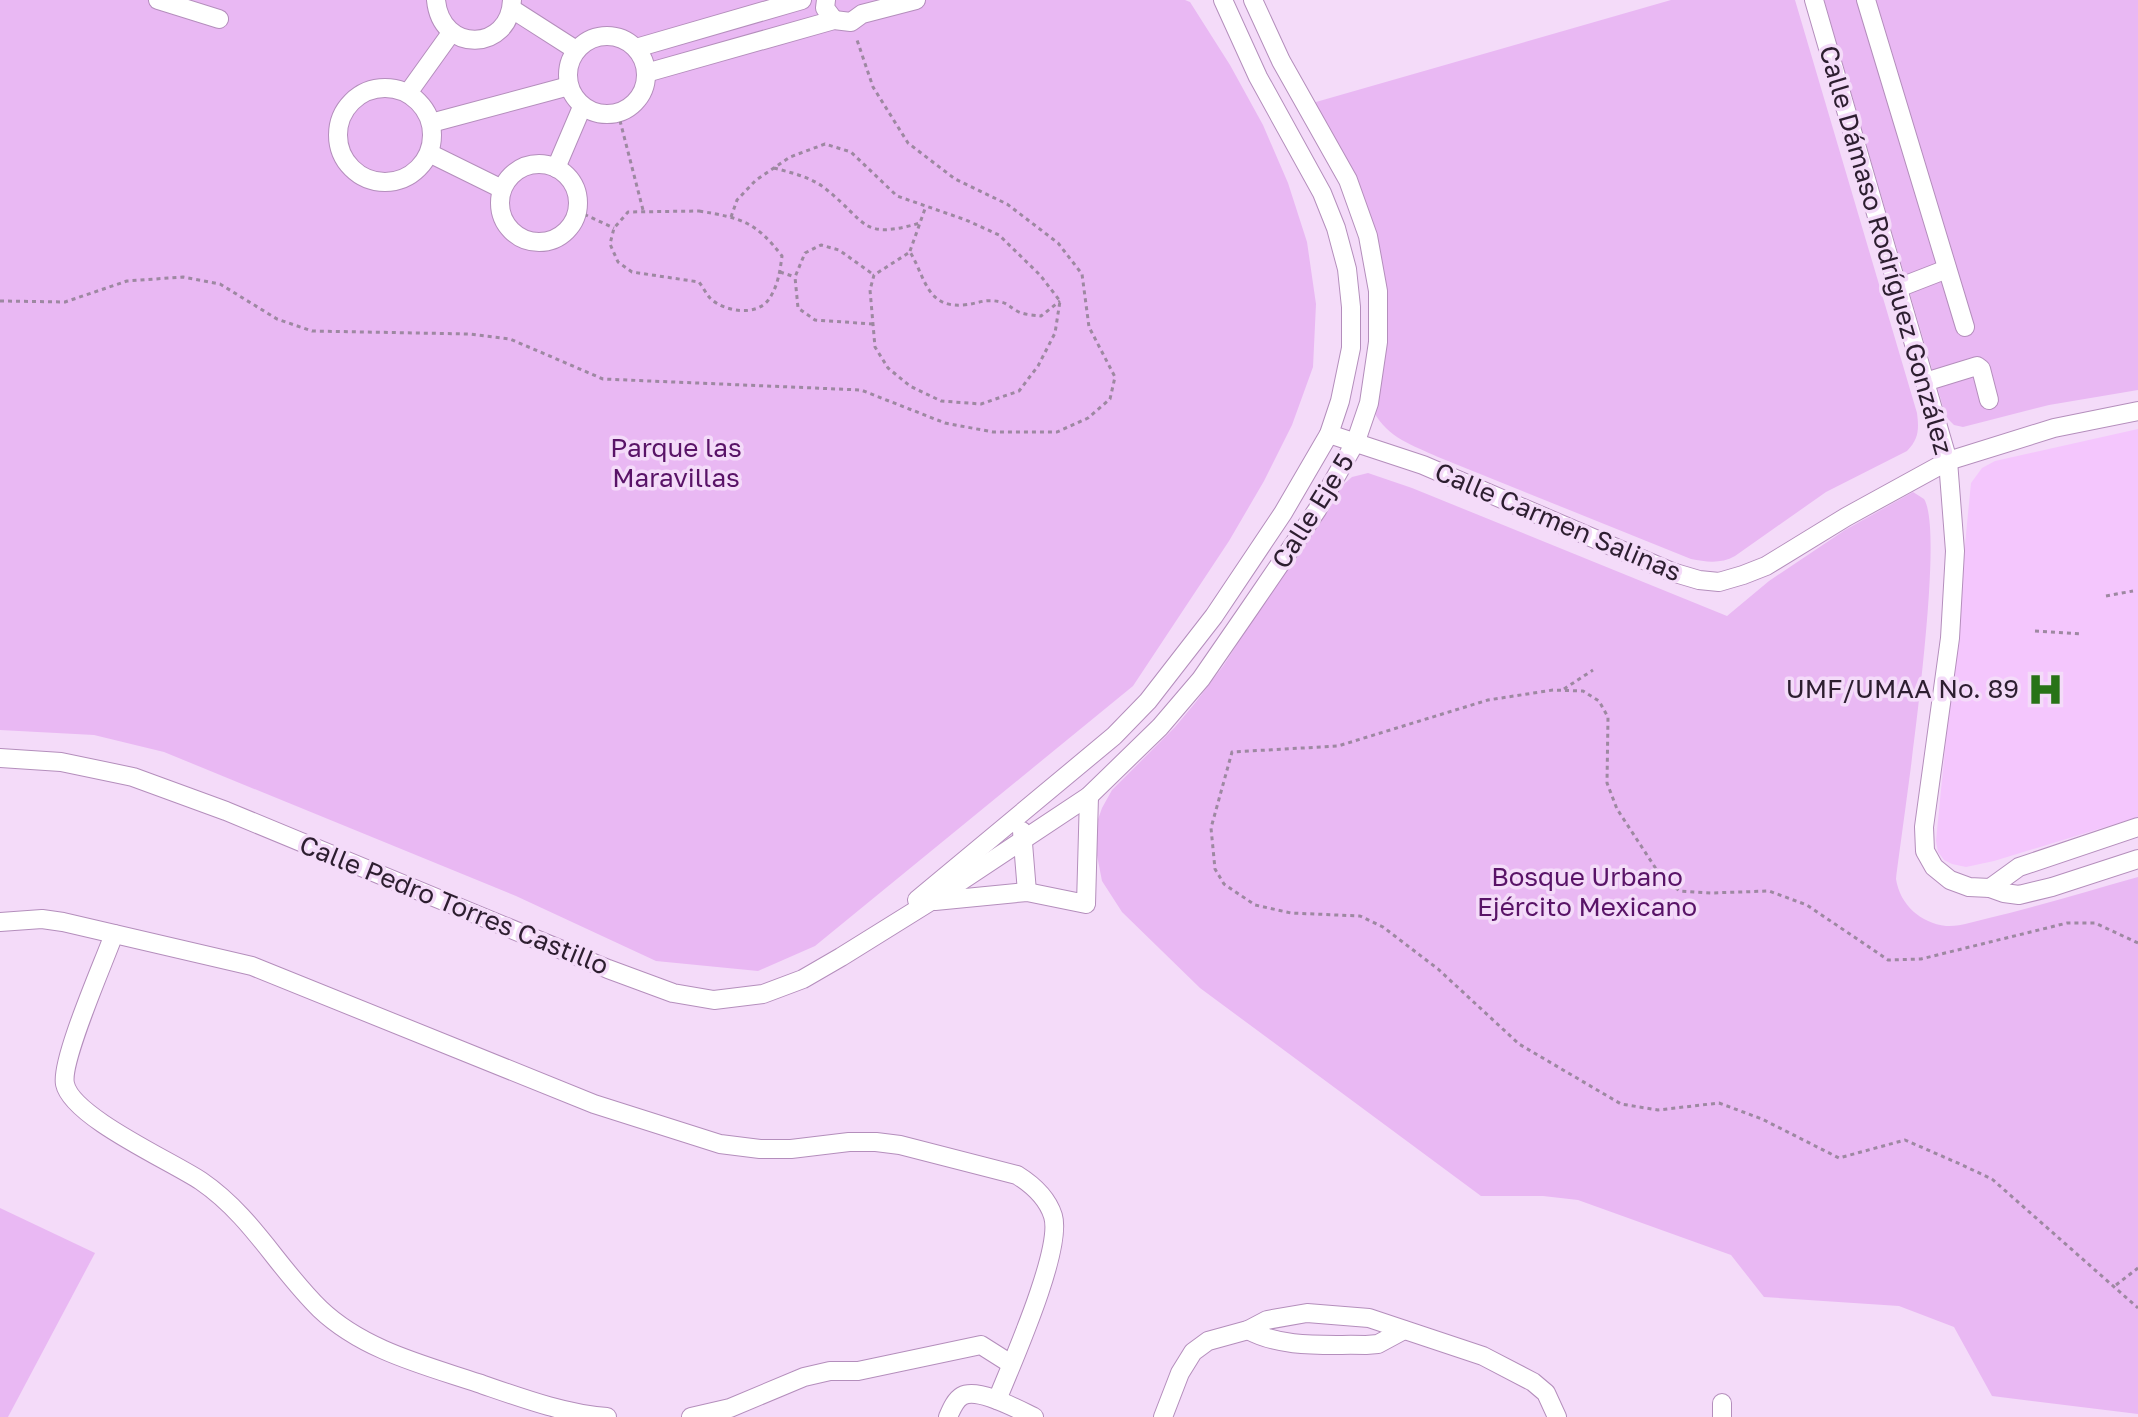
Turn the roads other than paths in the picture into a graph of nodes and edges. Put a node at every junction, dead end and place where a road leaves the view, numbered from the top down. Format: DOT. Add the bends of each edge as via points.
graph roads {
  1 [pos="158,0"];
  2 [pos="436,0"];
  3 [pos="802,0"];
  4 [pos="826,0"];
  5 [pos="916,0"];
  6 [pos="1223,0"];
  7 [pos="1253,0"];
  8 [pos="1814,0"];
  9 [pos="1866,0"];
  10 [pos="512,4"];
  11 [pos="853,14"];
  12 [pos="219,19"];
  13 [pos="451,33"];
  14 [pos="636,48"];
  15 [pos="576,50"];
  16 [pos="646,73"];
  17 [pos="569,86"];
  18 [pos="408,93"];
  19 [pos="582,107"];
  20 [pos="431,123"];
  21 [pos="429,153"];
  22 [pos="556,168"];
  23 [pos="502,189"];
  24 [pos="1947,269"];
  25 [pos="1898,288"];
  26 [pos="1965,327"];
  27 [pos="1925,382"];
  28 [pos="1989,400"];
  29 [pos="2138,411"];
  30 [pos="1329,434"];
  31 [pos="1356,441"];
  32 [pos="1948,461"];
  33 [pos="0,758"];
  34 [pos="1089,796"];
  35 [pos="1022,812"];
  36 [pos="2138,827"];
  37 [pos="1021,841"];
  38 [pos="2138,859"];
  39 [pos="1990,888"];
  40 [pos="1027,892"];
  41 [pos="928,897"];
  42 [pos="0,922"];
  43 [pos="114,934"];
  44 [pos="1248,1330"];
  45 [pos="1404,1330"];
  46 [pos="1011,1364"];
  47 [pos="997,1400"];
  48 [pos="607,1417"];
  49 [pos="691,1417"];
  50 [pos="948,1417"];
  51 [pos="1034,1417"];
  52 [pos="1163,1417"];
  53 [pos="1557,1417"];
  1 -- 12 [label="street"];
  2 -- 13 [label="street" via="437,12"];
  3 -- 14 [label="street"];
  4 -- 11 [label="street" via="825,8"];
  5 -- 11 [label="street"];
  6 -- 30 [label="street, Calle Eje 5" via="1258,77 1322,193 1347,269 1351,348"];
  7 -- 31 [label="street, Calle Eje 5" via="1348,180 1368,236 1378,291 1378,342 1369,403"];
  8 -- 25 [label="street, Calle Dámaso Rodríguez González"];
  9 -- 24 [label="street"];
  10 -- 13 [label="street" via="508,21 488,37 463,39"];
  10 -- 15 [label="street"];
  11 -- 16 [label="street"];
  13 -- 18 [label="street"];
  14 -- 15 [label="street" via="625,40 599,36"];
  14 -- 16 [label="street"];
  15 -- 17 [label="street"];
  16 -- 19 [label="street" via="639,99 618,113"];
  17 -- 19 [label="street"];
  17 -- 20 [label="street"];
  18 -- 20 [label="street" via="425,108"];
  18 -- 21 [label="street" via="386,87 356,96 339,122 341,154 362,177 393,182 408,177"];
  19 -- 22 [label="street"];
  20 -- 21 [label="street"];
  21 -- 23 [label="street"];
  22 -- 23 [label="street" via="519,169"];
  22 -- 23 [label="street" via="574,185 578,198 573,223 553,240 541,243 516,235 501,215"];
  24 -- 25 [label="street"];
  24 -- 26 [label="street"];
  25 -- 27 [label="street, Calle Dámaso Rodríguez González"];
  27 -- 28 [label="street" via="1977,366"];
  27 -- 32 [label="street, Calle Dámaso Rodríguez González"];
  29 -- 32 [label="street, Calle Carmen Salinas" via="2054,428"];
  30 -- 31 [label="street, Calle Carmen Salinas"];
  30 -- 35 [label="street, Calle Eje 5" via="1283,513 1184,658 1114,736"];
  31 -- 32 [label="street, Calle Carmen Salinas" via="1672,572 1719,582 1766,566"];
  31 -- 34 [label="street, Calle Eje 5" via="1317,510 1201,679"];
  32 -- 39 [label="street, Calle Dámaso Rodríguez González" via="1955,551 1950,638 1925,851 1950,880"];
  33 -- 41 [label="street, Calle Pedro Torres Castillo" via="61,762 133,777 608,969 714,1000 763,994 803,979"];
  34 -- 37 [label="street, Calle Eje 5"];
  34 -- 40 [label="street" via="1086,904"];
  35 -- 37 [label="street"];
  35 -- 41 [label="street, Calle Eje 5"];
  36 -- 39 [label="street" via="2019,867"];
  37 -- 40 [label="street"];
  37 -- 41 [label="street, Calle Eje 5"];
  38 -- 39 [label="street, Calle Dámaso Rodríguez González" via="2019,895"];
  40 -- 41 [label="street"];
  42 -- 43 [label="street" via="42,919"];
  43 -- 46 [label="street" via="252,966 594,1104 720,1144 791,1149 876,1142 1017,1175 1045,1199 1056,1233 1051,1260"];
  43 -- 48 [label="street" via="66,1061 65,1084 91,1117 201,1181 232,1206 297,1286 360,1338 518,1397"];
  44 -- 45 [label="street" via="1267,1320 1307,1313 1369,1318"];
  44 -- 45 [label="street" via="1291,1343 1366,1345"];
  44 -- 52 [label="street" via="1208,1341 1193,1352"];
  45 -- 53 [label="street" via="1483,1356 1533,1382 1546,1393"];
  46 -- 47 [label="street"];
  46 -- 49 [label="street" via="981,1345 804,1377 730,1408"];
  47 -- 50 [label="street" via="963,1395"];
  47 -- 51 [label="street"];
}
